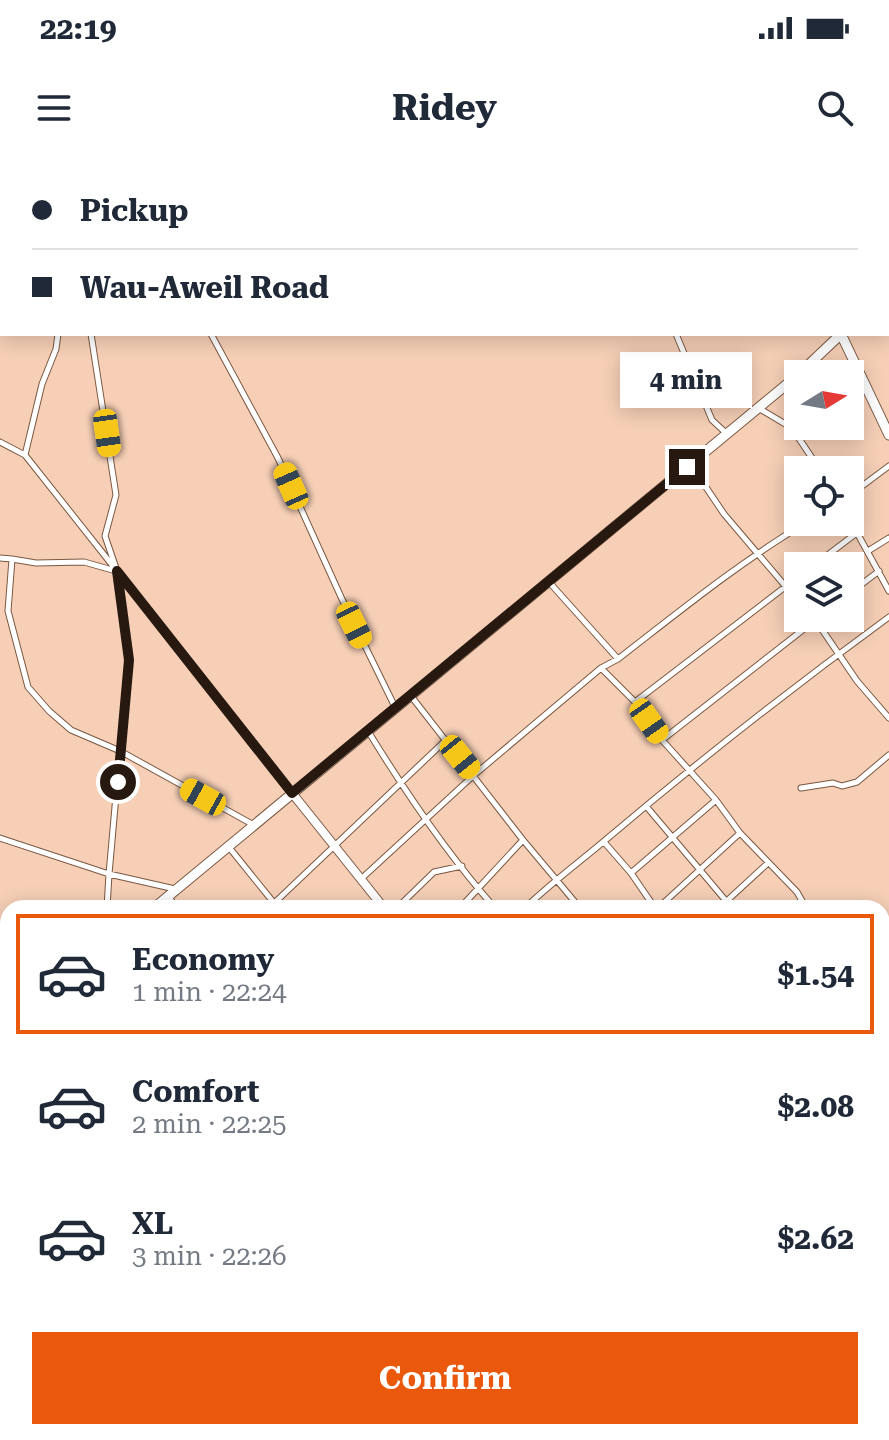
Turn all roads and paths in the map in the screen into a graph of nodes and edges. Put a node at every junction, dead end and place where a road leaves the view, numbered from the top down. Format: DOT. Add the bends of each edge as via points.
graph roads {
  1 [pos="58,336"];
  2 [pos="91,336"];
  3 [pos="213,336"];
  4 [pos="677,336"];
  5 [pos="839,336"];
  6 [pos="842,336"];
  7 [pos="814,360"];
  8 [pos="784,387"];
  9 [pos="760,409"];
  10 [pos="727,434"];
  11 [pos="889,435"];
  12 [pos="0,442"];
  13 [pos="25,455"];
  14 [pos="811,456"];
  15 [pos="690,465"];
  16 [pos="889,466"];
  17 [pos="864,485"];
  18 [pos="784,536"];
  19 [pos="853,536"];
  20 [pos="860,536"];
  21 [pos="889,538"];
  22 [pos="758,551"];
  23 [pos="868,551"];
  24 [pos="832,552"];
  25 [pos="0,558"];
  26 [pos="12,559"];
  27 [pos="117,571"];
  28 [pos="879,571"];
  29 [pos="549,581"];
  30 [pos="784,581"];
  31 [pos="864,582"];
  32 [pos="784,587"];
  33 [pos="889,591"];
  34 [pos="889,617"];
  35 [pos="798,632"];
  36 [pos="824,632"];
  37 [pos="837,655"];
  38 [pos="618,659"];
  39 [pos="601,668"];
  40 [pos="411,695"];
  41 [pos="635,702"];
  42 [pos="395,708"];
  43 [pos="889,718"];
  44 [pos="368,730"];
  45 [pos="446,740"];
  46 [pos="662,740"];
  47 [pos="120,751"];
  48 [pos="889,755"];
  49 [pos="688,771"];
  50 [pos="474,775"];
  51 [pos="401,783"];
  52 [pos="801,788"];
  53 [pos="292,793"];
  54 [pos="716,800"];
  55 [pos="646,806"];
  56 [pos="426,820"];
  57 [pos="253,825"];
  58 [pos="740,833"];
  59 [pos="0,838"];
  60 [pos="673,838"];
  61 [pos="523,840"];
  62 [pos="604,842"];
  63 [pos="336,845"];
  64 [pos="228,846"];
  65 [pos="768,863"];
  66 [pos="462,866"];
  67 [pos="701,871"];
  68 [pos="631,873"];
  69 [pos="109,874"];
  70 [pos="557,878"];
  71 [pos="361,879"];
  72 [pos="478,888"];
  73 [pos="177,889"];
  74 [pos="168,896"];
  75 [pos="107,900"];
  76 [pos="163,900"];
  77 [pos="171,900"];
  78 [pos="267,900"];
  79 [pos="277,900"];
  80 [pos="378,900"];
  81 [pos="405,900"];
  82 [pos="467,900"];
  83 [pos="488,900"];
  84 [pos="534,900"];
  85 [pos="574,900"];
  86 [pos="651,900"];
  87 [pos="667,900"];
  88 [pos="726,900"];
  89 [pos="728,900"];
  90 [pos="802,900"];
  1 -- 13 [label="street"];
  2 -- 27 [label="street" via="116,495 105,536"];
  3 -- 42 [label="street" via="278,458"];
  4 -- 10 [label="street" via="712,420"];
  5 -- 7 [label="main road"];
  6 -- 11 [label="main road"];
  8 -- 9 [label="main road"];
  9 -- 10 [label="main road"];
  9 -- 14 [label="street" via="792,428"];
  10 -- 15 [label="main road"];
  12 -- 13 [label="street"];
  13 -- 27 [label="street"];
  15 -- 22 [label="street"];
  15 -- 29 [label="main road"];
  16 -- 17 [label="street"];
  18 -- 22 [label="street"];
  19 -- 24 [label="street"];
  20 -- 23 [label="street"];
  21 -- 23 [label="street"];
  22 -- 30 [label="street"];
  22 -- 38 [label="street"];
  23 -- 28 [label="street"];
  25 -- 26 [label="street"];
  26 -- 27 [label="street" via="84,562"];
  26 -- 47 [label="street" via="8,611 28,687 71,730"];
  27 -- 47 [label="street" via="129,660"];
  27 -- 53 [label="street"];
  28 -- 31 [label="street"];
  28 -- 33 [label="street"];
  29 -- 38 [label="street"];
  29 -- 40 [label="main road"];
  32 -- 41 [label="street"];
  34 -- 37 [label="street"];
  35 -- 46 [label="street"];
  36 -- 37 [label="street"];
  37 -- 43 [label="street"];
  37 -- 49 [label="street"];
  38 -- 39 [label="street"];
  39 -- 41 [label="street"];
  39 -- 50 [label="street"];
  40 -- 42 [label="main road"];
  40 -- 45 [label="street"];
  41 -- 46 [label="street"];
  42 -- 44 [label="main road"];
  44 -- 51 [label="street"];
  44 -- 53 [label="main road"];
  45 -- 50 [label="street"];
  45 -- 51 [label="street"];
  46 -- 49 [label="street"];
  47 -- 57 [label="street"];
  47 -- 69 [label="street"];
  48 -- 52 [label="street" via="857,782"];
  49 -- 54 [label="street"];
  49 -- 55 [label="street"];
  50 -- 56 [label="street"];
  50 -- 61 [label="street"];
  51 -- 56 [label="street"];
  51 -- 63 [label="street"];
  53 -- 57 [label="main road"];
  53 -- 63 [label="main road"];
  54 -- 58 [label="street"];
  54 -- 60 [label="street"];
  55 -- 60 [label="street"];
  55 -- 62 [label="street"];
  56 -- 66 [label="street"];
  56 -- 71 [label="street"];
  57 -- 64 [label="main road"];
  58 -- 65 [label="street"];
  58 -- 67 [label="street"];
  59 -- 69 [label="street"];
  60 -- 67 [label="street"];
  60 -- 68 [label="street"];
  61 -- 70 [label="street"];
  61 -- 72 [label="street"];
  62 -- 68 [label="street"];
  62 -- 70 [label="street"];
  63 -- 71 [label="main road"];
  63 -- 79 [label="street"];
  64 -- 73 [label="main road"];
  64 -- 78 [label="street"];
  65 -- 89 [label="street"];
  65 -- 90 [label="street"];
  66 -- 72 [label="street"];
  66 -- 81 [label="street" via="434,872"];
  67 -- 87 [label="street"];
  67 -- 88 [label="street"];
  68 -- 86 [label="street"];
  69 -- 73 [label="street"];
  69 -- 75 [label="street"];
  70 -- 84 [label="street"];
  70 -- 85 [label="street"];
  71 -- 80 [label="main road"];
  72 -- 82 [label="street"];
  72 -- 83 [label="street"];
  73 -- 74 [label="main road"];
  74 -- 76 [label="main road"];
  74 -- 77 [label="street"];
}
